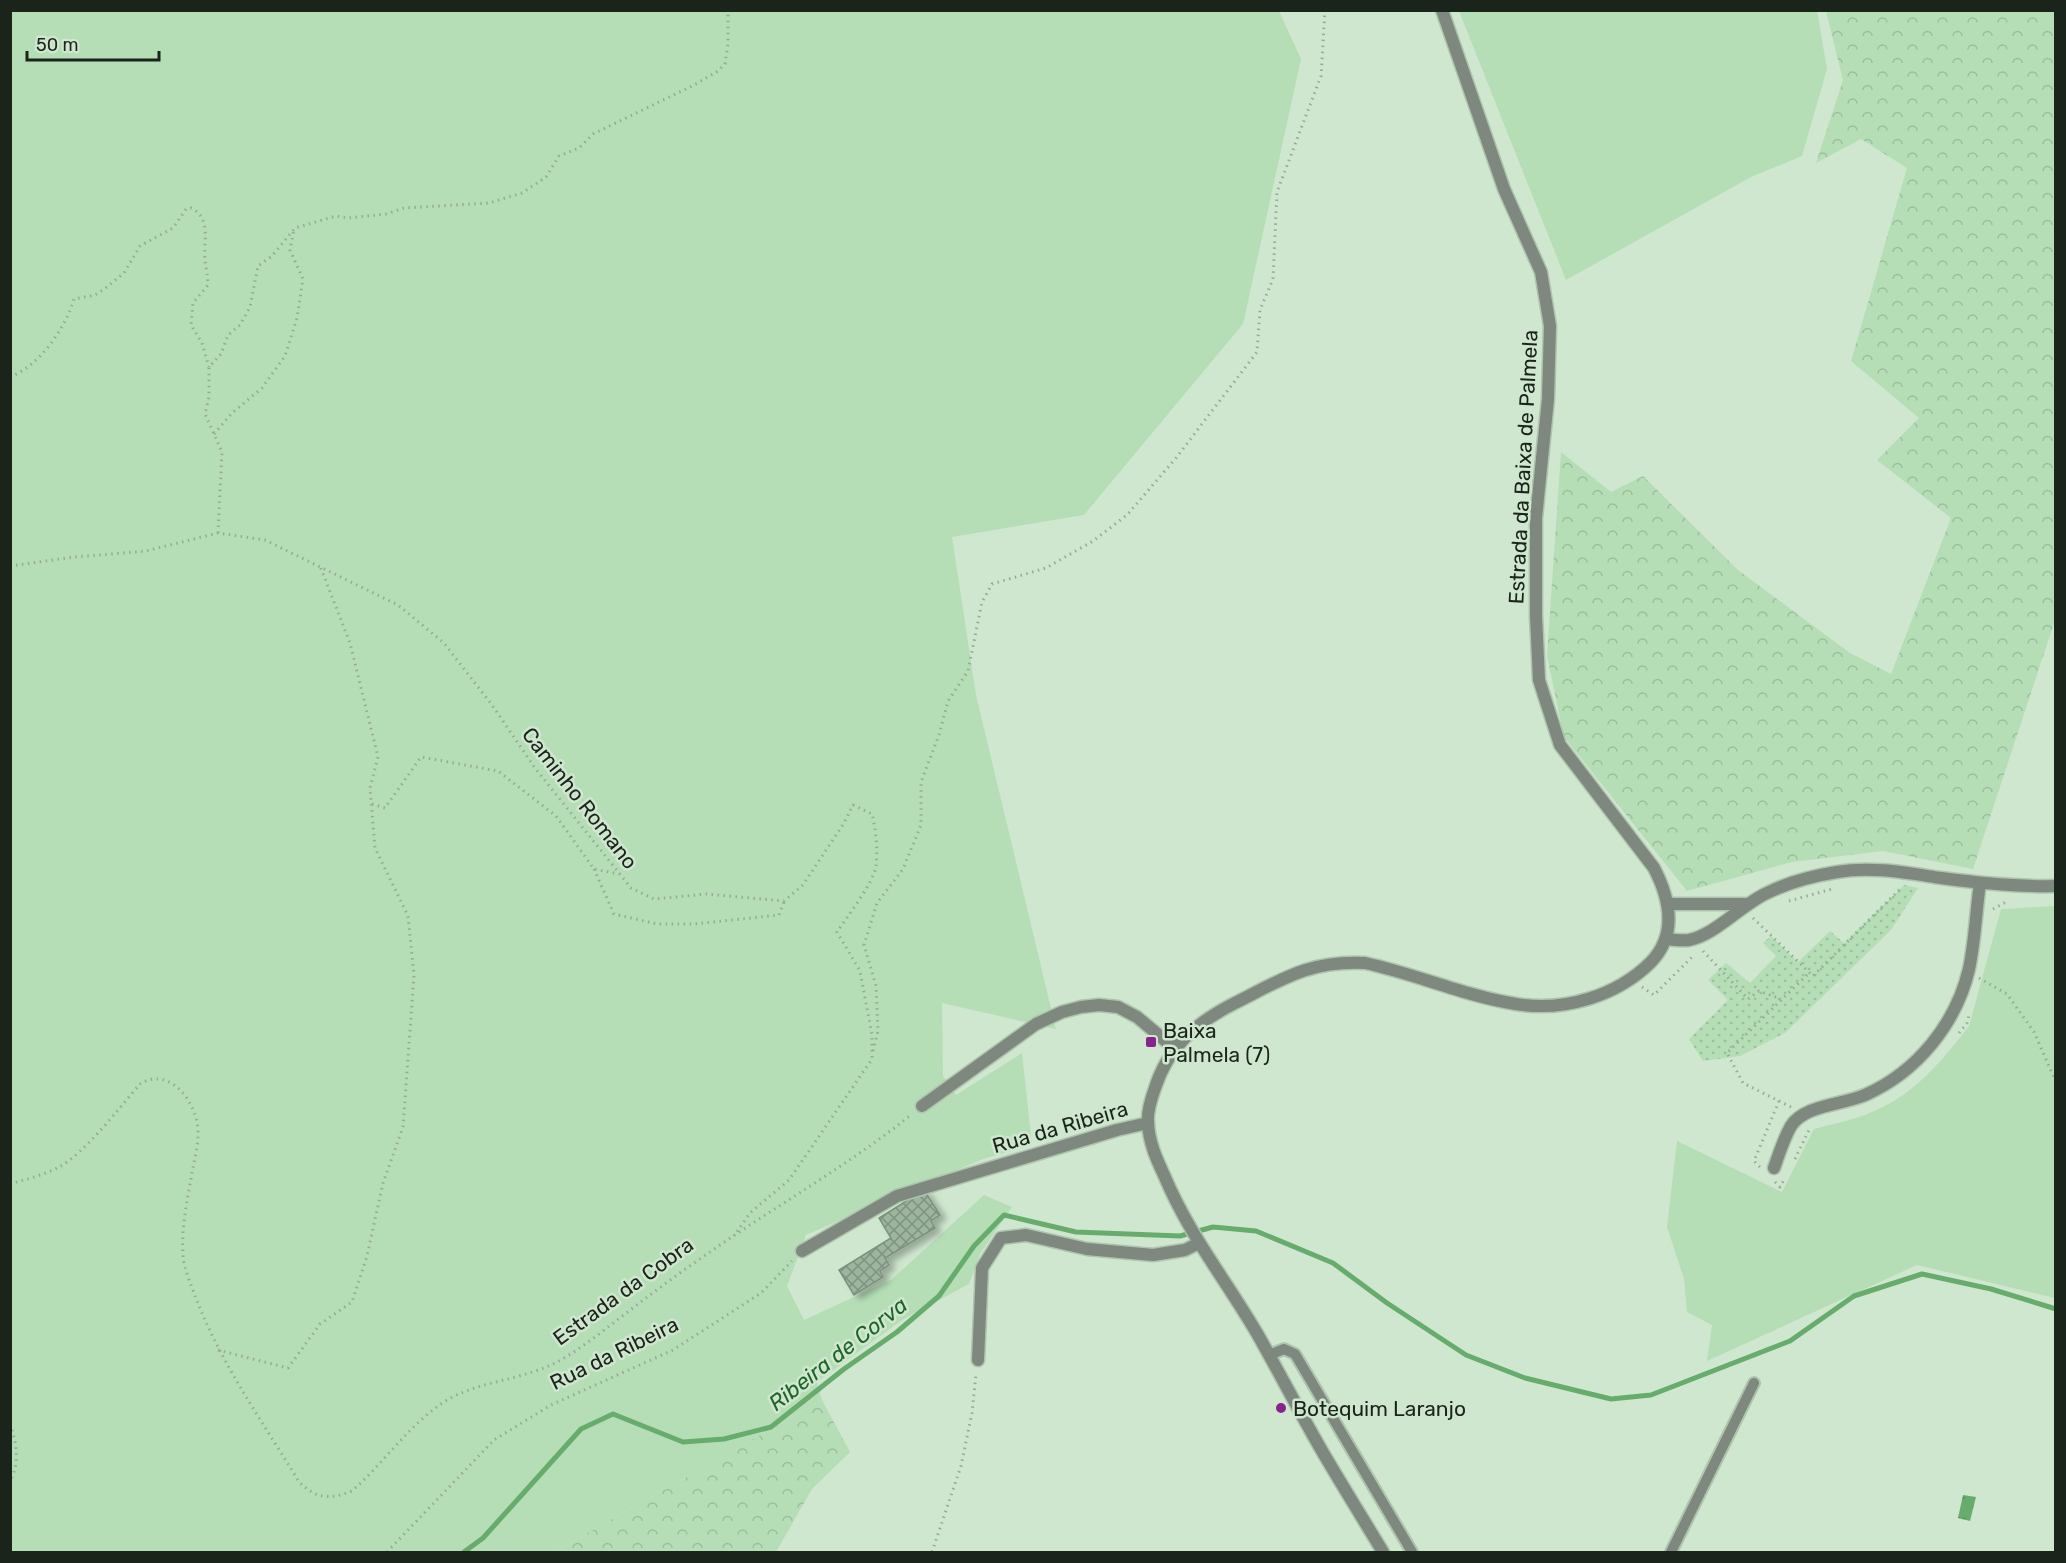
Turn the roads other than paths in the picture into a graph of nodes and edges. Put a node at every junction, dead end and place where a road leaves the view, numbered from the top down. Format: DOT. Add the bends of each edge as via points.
graph roads {
  1 [pos="1442,10"];
  2 [pos="1980,883"];
  3 [pos="2055,886"];
  4 [pos="1668,904"];
  5 [pos="1743,906"];
  6 [pos="1666,939"];
  7 [pos="1174,1048"];
  8 [pos="922,1106"];
  9 [pos="1148,1123"];
  10 [pos="1774,1168"];
  11 [pos="1199,1243"];
  12 [pos="802,1251"];
  13 [pos="1269,1355"];
  14 [pos="978,1360"];
  15 [pos="1754,1383"];
  16 [pos="1383,1552"];
  17 [pos="1412,1552"];
  18 [pos="1671,1552"];
  1 -- 4 [label="street, Estrada da Baixa de Palmela" via="1504,189 1541,272 1550,326 1548,399 1536,518 1539,680 1560,745 1654,868"];
  2 -- 3 [label="street"];
  2 -- 5 [label="street" via="1863,869 1791,882"];
  2 -- 10 [label="street" via="1966,980 1958,1003 1938,1036 1912,1064 1882,1086 1803,1113 1792,1125"];
  4 -- 5 [label="street"];
  4 -- 6 [label="street, Estrada da Baixa de Palmela"];
  5 -- 6 [label="street" via="1696,938"];
  6 -- 7 [label="street" via="1653,959 1620,987 1571,1003 1547,1005 1487,998 1365,963 1317,966 1212,1015"];
  7 -- 8 [label="street" via="1137,1017 1118,1007 1082,1007 1036,1024"];
  7 -- 9 [label="street" via="1158,1077"];
  9 -- 11 [label="street" via="1154,1152 1177,1207"];
  9 -- 12 [label="street, Rua da Ribeira" via="897,1196"];
  11 -- 13 [label="street"];
  11 -- 14 [label="street" via="1185,1250 1153,1255 1087,1249 1026,1234 1001,1238 982,1268"];
  13 -- 16 [label="street"];
  13 -- 17 [label="lane" via="1284,1349 1295,1354"];
  15 -- 18 [label="lane"];
}
